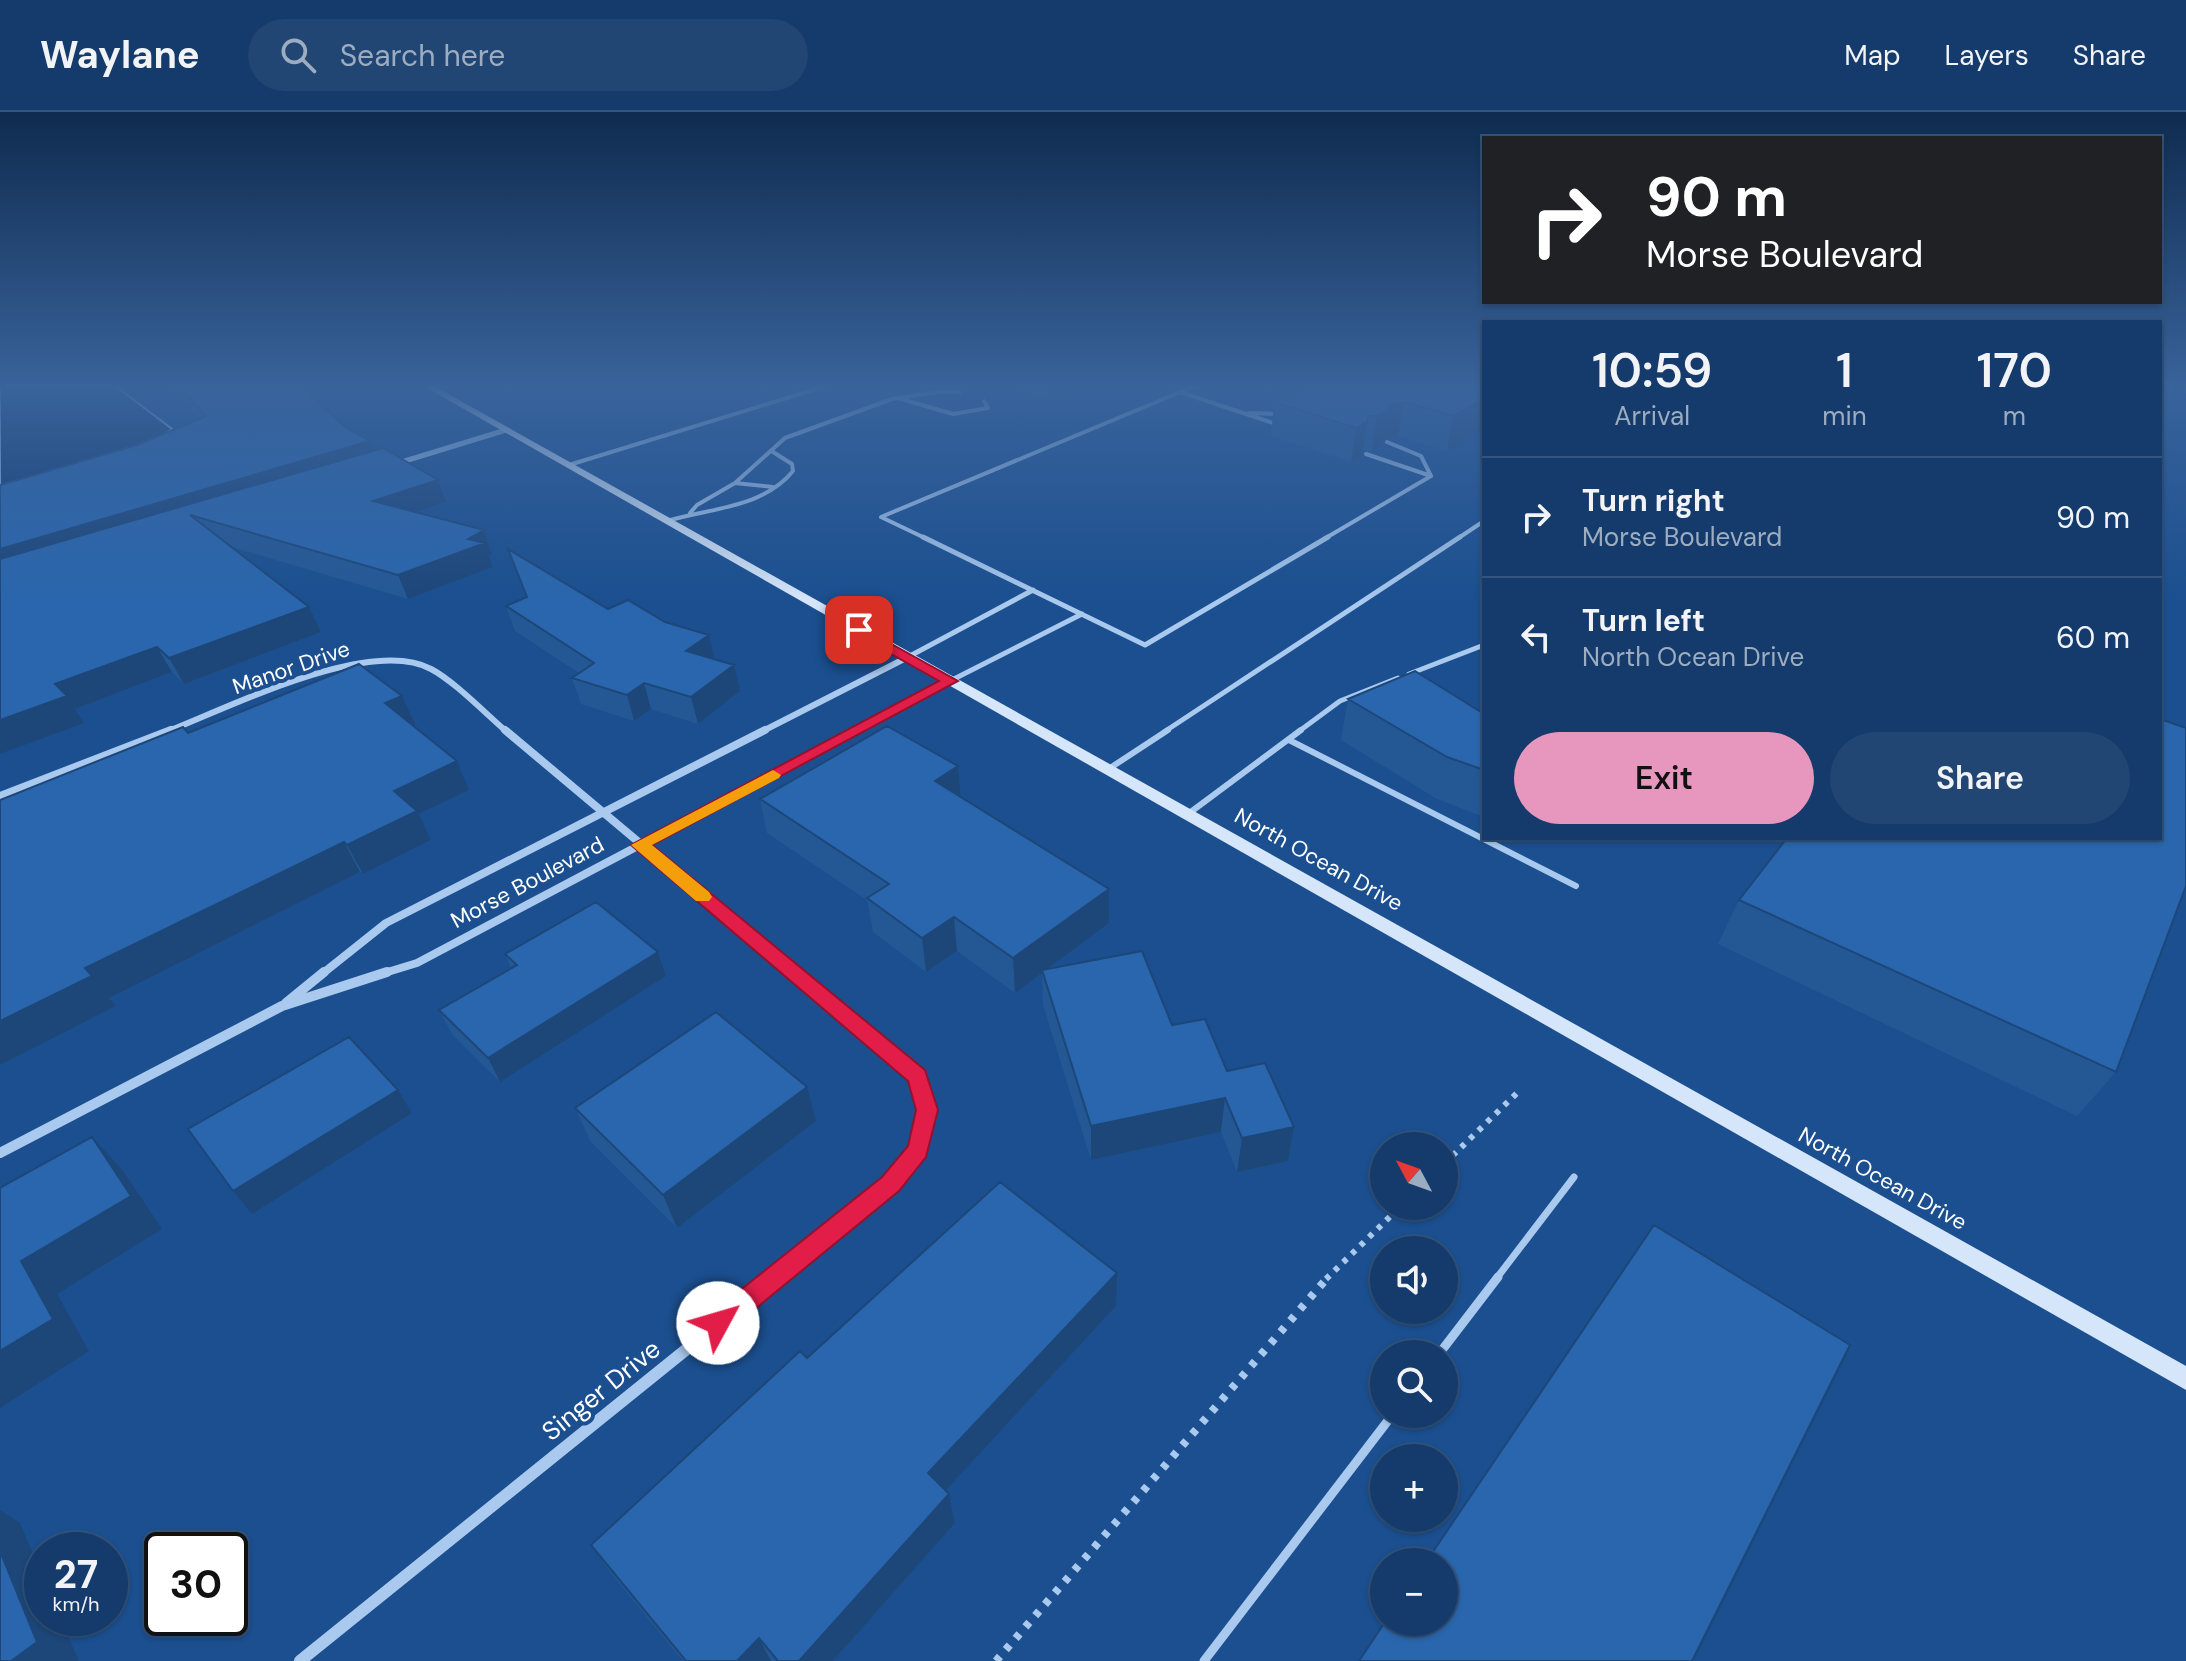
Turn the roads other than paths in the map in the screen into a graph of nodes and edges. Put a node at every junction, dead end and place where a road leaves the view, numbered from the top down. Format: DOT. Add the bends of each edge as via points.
graph roads {
  1 [pos="415,457"];
  2 [pos="554,457"];
  3 [pos="592,457"];
  4 [pos="762,457"];
  5 [pos="784,457"];
  6 [pos="1024,457"];
  7 [pos="1376,457"];
  8 [pos="1424,457"];
  9 [pos="568,465"];
  10 [pos="386,466"];
  11 [pos="1431,476"];
  12 [pos="735,483"];
  13 [pos="777,487"];
  14 [pos="690,513"];
  15 [pos="667,521"];
  16 [pos="1482,522"];
  17 [pos="1033,590"];
  18 [pos="1082,614"];
  19 [pos="1482,646"];
  20 [pos="908,657"];
  21 [pos="950,681"];
  22 [pos="1289,740"];
  23 [pos="1107,770"];
  24 [pos="0,796"];
  25 [pos="601,812"];
  26 [pos="1187,815"];
  27 [pos="1482,838"];
  28 [pos="1486,840"];
  29 [pos="640,845"];
  30 [pos="1576,886"];
  31 [pos="282,1006"];
  32 [pos="0,1153"];
  33 [pos="1574,1177"];
  34 [pos="1450,1340"];
  35 [pos="2186,1379"];
  36 [pos="1382,1428"];
  37 [pos="300,1661"];
  38 [pos="1204,1661"];
  1 -- 10 [label="street"];
  2 -- 9 [label="main road, North Ocean Drive"];
  3 -- 9 [label="lane"];
  4 -- 12 [label="lane"];
  5 -- 13 [label="lane" via="793,471"];
  6 -- 17 [label="lane" via="881,517"];
  7 -- 11 [label="lane"];
  8 -- 11 [label="lane"];
  9 -- 15 [label="main road, North Ocean Drive"];
  11 -- 18 [label="lane" via="1145,645"];
  12 -- 13 [label="lane"];
  12 -- 14 [label="lane"];
  13 -- 14 [label="lane" via="709,512"];
  14 -- 15 [label="lane"];
  15 -- 20 [label="main road, North Ocean Drive"];
  16 -- 23 [label="lane"];
  17 -- 18 [label="lane"];
  17 -- 20 [label="lane"];
  18 -- 21 [label="lane"];
  19 -- 22 [label="lane" via="1340,701"];
  20 -- 21 [label="main road, North Ocean Drive"];
  20 -- 25 [label="street, Morse Boulevard"];
  21 -- 23 [label="main road, North Ocean Drive"];
  21 -- 29 [label="street, Morse Boulevard"];
  22 -- 26 [label="lane"];
  22 -- 27 [label="lane"];
  23 -- 26 [label="main road, North Ocean Drive"];
  24 -- 25 [label="street, Manor Drive" via="332,668 365,660 413,661 432,669"];
  25 -- 29 [label="street, Manor Drive"];
  25 -- 31 [label="street, Morse Boulevard" via="386,923"];
  26 -- 35 [label="main road, North Ocean Drive"];
  28 -- 30 [label="lane"];
  29 -- 31 [label="street, Morse Boulevard" via="417,963"];
  29 -- 37 [label="street, Singer Drive" via="917,1076 927,1110 918,1150 891,1184"];
  31 -- 32 [label="street, Morse Boulevard"];
  33 -- 34 [label="lane"];
  36 -- 38 [label="lane"];
}
